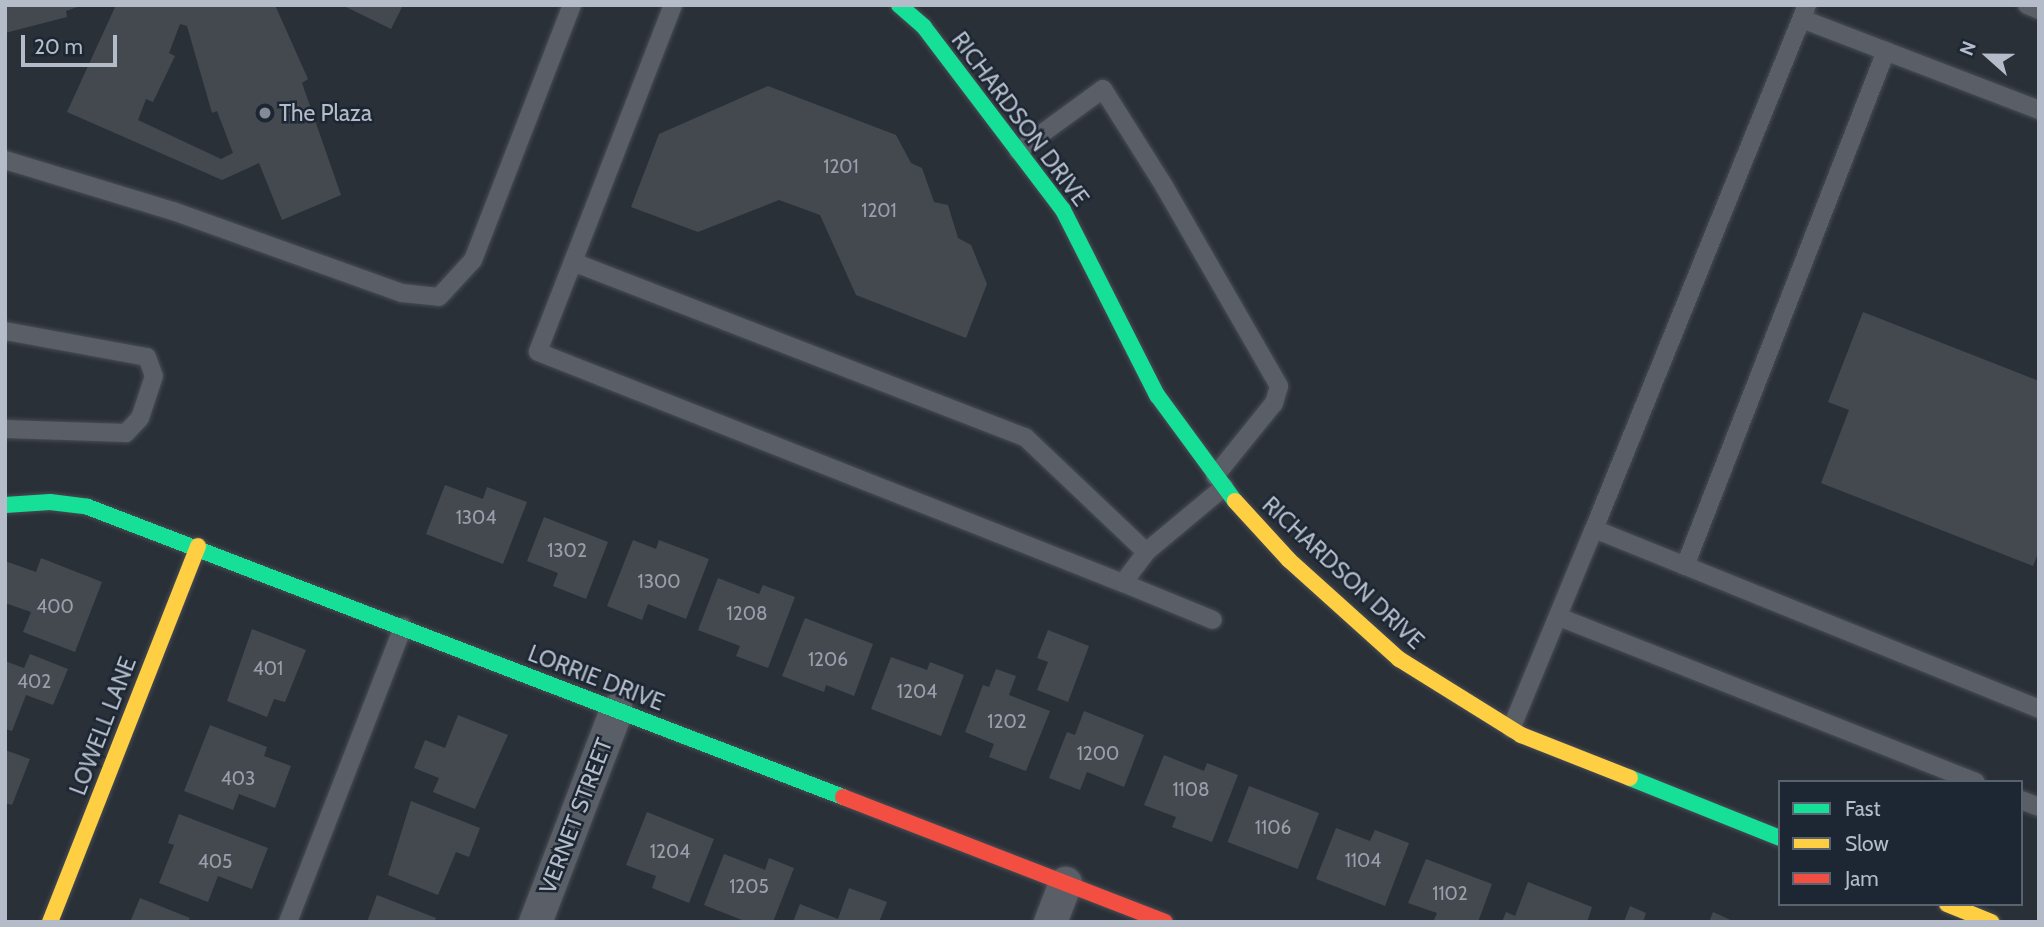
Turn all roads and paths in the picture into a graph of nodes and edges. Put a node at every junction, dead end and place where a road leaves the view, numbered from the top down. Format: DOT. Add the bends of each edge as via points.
graph roads {
  1 [pos="572,5"];
  2 [pos="673,5"];
  3 [pos="899,5"];
  4 [pos="2027,5"];
  5 [pos="2039,10"];
  6 [pos="1805,12"];
  7 [pos="1886,51"];
  8 [pos="2039,110"];
  9 [pos="1018,151"];
  10 [pos="5,160"];
  11 [pos="573,262"];
  12 [pos="5,331"];
  13 [pos="5,429"];
  14 [pos="1220,482"];
  15 [pos="5,505"];
  16 [pos="1594,529"];
  17 [pos="198,546"];
  18 [pos="1146,552"];
  19 [pos="1685,566"];
  20 [pos="1124,583"];
  21 [pos="1559,617"];
  22 [pos="1213,620"];
  23 [pos="402,626"];
  24 [pos="2039,709"];
  25 [pos="616,710"];
  26 [pos="1511,729"];
  27 [pos="1970,780"];
  28 [pos="1778,837"];
  29 [pos="1065,883"];
  30 [pos="1952,906"];
  31 [pos="50,922"];
  32 [pos="288,922"];
  33 [pos="535,922"];
  34 [pos="1050,922"];
  35 [pos="1165,922"];
  36 [pos="1991,922"];
  1 -- 10 [label="lane" via="473,260 439,297 401,293 173,211"];
  2 -- 11 [label="lane"];
  3 -- 9 [label="street, RICHARDSON DRIVE" via="924,27"];
  4 -- 5 [label="lane"];
  6 -- 7 [label="lane"];
  6 -- 16 [label="lane"];
  7 -- 8 [label="lane"];
  7 -- 19 [label="lane"];
  9 -- 14 [label="street, RICHARDSON DRIVE" via="1063,210 1157,395"];
  9 -- 14 [label="lane" via="1103,89 1157,176 1279,386 1274,402"];
  11 -- 18 [label="lane" via="1025,437"];
  11 -- 20 [label="lane" via="538,352"];
  12 -- 13 [label="lane" via="148,357 154,376 140,418 126,433"];
  14 -- 18 [label="lane"];
  14 -- 26 [label="street, RICHARDSON DRIVE" via="1289,560 1399,659"];
  15 -- 17 [label="street, LORRIE DRIVE" via="50,502 88,507"];
  16 -- 19 [label="lane"];
  16 -- 21 [label="lane"];
  17 -- 23 [label="street, LORRIE DRIVE"];
  17 -- 31 [label="street, LOWELL LANE"];
  18 -- 20 [label="lane"];
  19 -- 24 [label="lane"];
  20 -- 22 [label="lane"];
  21 -- 26 [label="lane"];
  21 -- 27 [label="lane"];
  23 -- 25 [label="street, LORRIE DRIVE"];
  23 -- 32 [label="lane"];
  25 -- 29 [label="street, LORRIE DRIVE"];
  25 -- 33 [label="street, VERNET STREET"];
  26 -- 28 [label="street, RICHARDSON DRIVE"];
  29 -- 34 [label="street"];
  29 -- 35 [label="street, LORRIE DRIVE"];
  30 -- 36 [label="street"];
}
